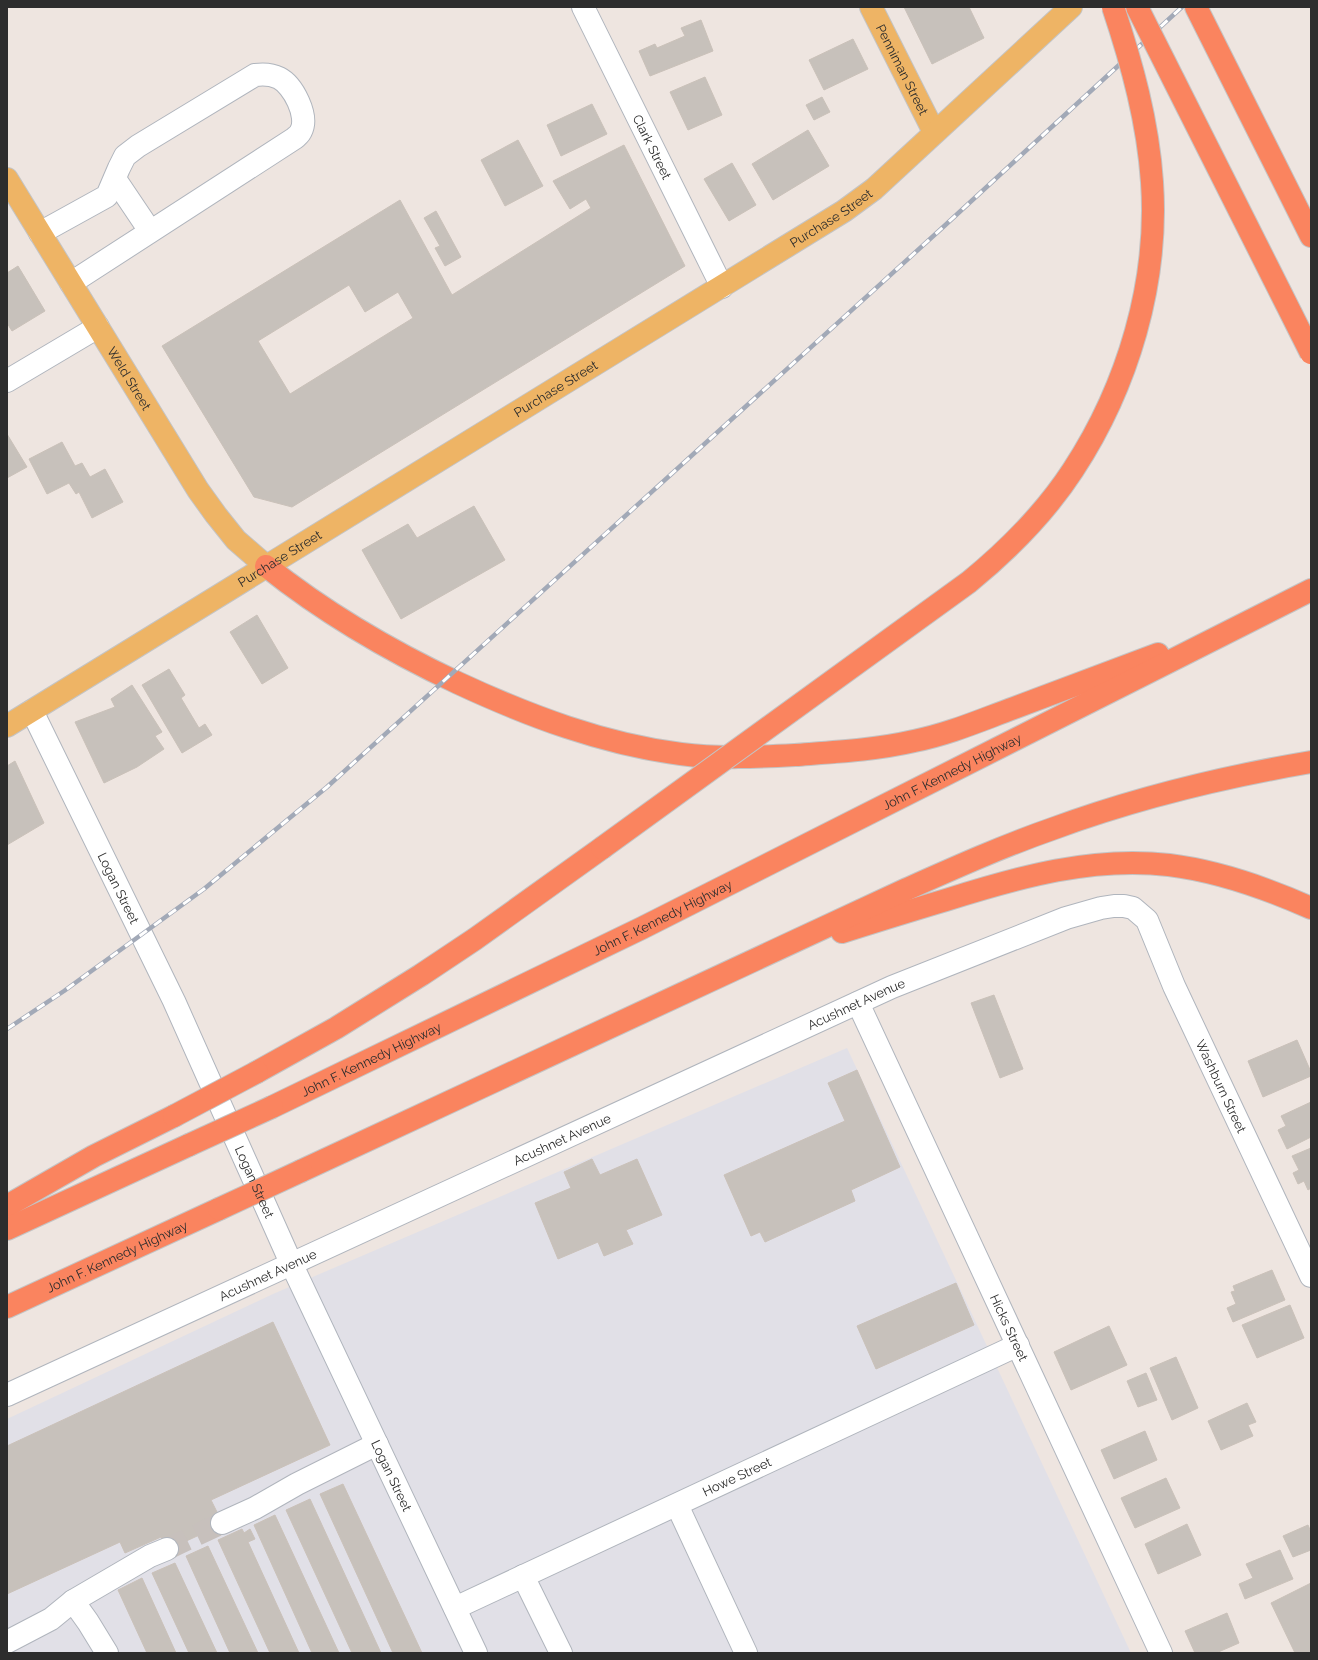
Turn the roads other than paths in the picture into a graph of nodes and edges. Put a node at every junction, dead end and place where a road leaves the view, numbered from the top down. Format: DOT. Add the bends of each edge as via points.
graph roads {
  1 [pos="583,7"];
  2 [pos="871,7"];
  3 [pos="1071,7"];
  4 [pos="1113,7"];
  5 [pos="1137,7"];
  6 [pos="1196,7"];
  7 [pos="934,132"];
  8 [pos="7,179"];
  9 [pos="115,179"];
  10 [pos="150,231"];
  11 [pos="40,233"];
  12 [pos="1311,236"];
  13 [pos="71,283"];
  14 [pos="722,286"];
  15 [pos="98,326"];
  16 [pos="1311,353"];
  17 [pos="7,381"];
  18 [pos="266,566"];
  19 [pos="1311,590"];
  20 [pos="1260,616"];
  21 [pos="32,711"];
  22 [pos="7,726"];
  23 [pos="1311,762"];
  24 [pos="1124,906"];
  25 [pos="1311,908"];
  26 [pos="761,957"];
  27 [pos="858,1002"];
  28 [pos="7,1206"];
  29 [pos="7,1229"];
  30 [pos="291,1263"];
  31 [pos="1311,1276"];
  32 [pos="7,1307"];
  33 [pos="1018,1346"];
  34 [pos="7,1394"];
  35 [pos="377,1444"];
  36 [pos="677,1505"];
  37 [pos="222,1523"];
  38 [pos="167,1549"];
  39 [pos="523,1576"];
  40 [pos="73,1601"];
  41 [pos="455,1608"];
  42 [pos="7,1642"];
  43 [pos="107,1653"];
  44 [pos="476,1653"];
  45 [pos="560,1653"];
  46 [pos="746,1653"];
  47 [pos="1161,1653"];
  1 -- 14 [label="street, Clark Street"];
  2 -- 7 [label="main road, Penniman Street"];
  3 -- 7 [label="main road, Purchase Street"];
  4 -- 28 [label="highway, bridge" via="1131,62 1147,136 1153,203 1151,254 1142,305 1129,354 1104,414 1073,470 1028,527 969,582 602,848 421,975 336,1028 174,1116 94,1156"];
  5 -- 16 [label="highway, bridge"];
  6 -- 12 [label="highway"];
  7 -- 14 [label="main road, Purchase Street" via="860,200"];
  8 -- 11 [label="main road, Weld Street"];
  9 -- 10 [label="street"];
  9 -- 10 [label="street" via="125,156 138,146 254,75 279,78 296,97 303,113 303,121 301,131 295,138"];
  9 -- 11 [label="street" via="107,196"];
  10 -- 13 [label="street"];
  11 -- 13 [label="main road, Weld Street"];
  13 -- 15 [label="main road, Weld Street"];
  14 -- 18 [label="main road, Purchase Street"];
  15 -- 17 [label="street"];
  15 -- 18 [label="main road, Weld Street" via="198,490 236,540"];
  18 -- 20 [label="highway" via="294,588 373,640 497,701 559,725 622,743 682,754 711,756 768,756 854,750 885,747 934,737"];
  18 -- 21 [label="main road, Purchase Street"];
  19 -- 20 [label="highway, John F. Kennedy Highway"];
  20 -- 29 [label="highway, John F. Kennedy Highway, bridge" via="642,928 272,1107"];
  21 -- 22 [label="main road, Purchase Street"];
  21 -- 30 [label="street, Logan Street" via="174,1001"];
  23 -- 26 [label="highway, John F. Kennedy Highway" via="1154,797 1052,828 955,868"];
  24 -- 27 [label="street, Acushnet Avenue" via="1101,908 1066,918"];
  24 -- 31 [label="street, Washburn Street" via="1140,913 1151,928 1174,986"];
  25 -- 26 [label="highway" via="1244,883 1188,868 1151,864 1093,865 1051,871 988,887"];
  26 -- 32 [label="highway, John F. Kennedy Highway, bridge"];
  27 -- 30 [label="street, Acushnet Avenue"];
  27 -- 33 [label="street, Hicks Street"];
  30 -- 34 [label="street, Acushnet Avenue"];
  30 -- 35 [label="street, Logan Street"];
  33 -- 36 [label="street, Howe Street"];
  33 -- 47 [label="street, Hicks Street"];
  35 -- 37 [label="street"];
  35 -- 41 [label="street, Logan Street"];
  36 -- 39 [label="street, Howe Street"];
  36 -- 46 [label="street"];
  38 -- 40 [label="street" via="150,1556"];
  39 -- 41 [label="street, Howe Street"];
  39 -- 45 [label="street"];
  40 -- 42 [label="street" via="51,1619"];
  40 -- 43 [label="street"];
  41 -- 44 [label="street, Logan Street"];
}
